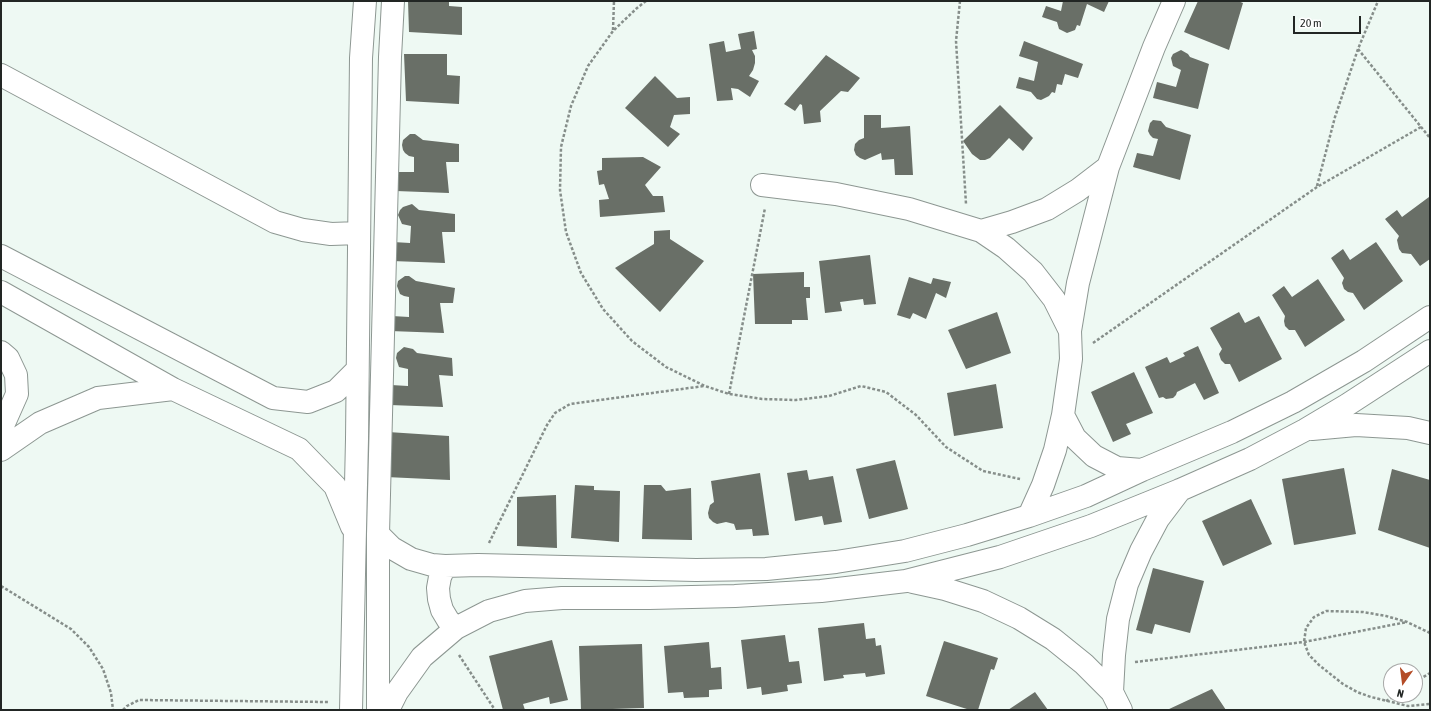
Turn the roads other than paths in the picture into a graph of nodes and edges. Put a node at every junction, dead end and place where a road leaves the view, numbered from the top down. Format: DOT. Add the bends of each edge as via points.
graph roads {
  1 [pos="365,1"];
  2 [pos="393,1"];
  3 [pos="1174,1"];
  4 [pos="390,57"];
  5 [pos="361,58"];
  6 [pos="1,75"];
  7 [pos="1108,167"];
  8 [pos="766,185"];
  9 [pos="974,229"];
  10 [pos="359,233"];
  11 [pos="1,256"];
  12 [pos="36,274"];
  13 [pos="1,292"];
  14 [pos="20,302"];
  15 [pos="1430,317"];
  16 [pos="1070,331"];
  17 [pos="1430,351"];
  18 [pos="1,352"];
  19 [pos="357,370"];
  20 [pos="173,389"];
  21 [pos="1063,415"];
  22 [pos="1,430"];
  23 [pos="1305,430"];
  24 [pos="1232,432"];
  25 [pos="1430,433"];
  26 [pos="1,450"];
  27 [pos="1250,459"];
  28 [pos="1142,470"];
  29 [pos="1180,490"];
  30 [pos="1029,516"];
  31 [pos="355,534"];
  32 [pos="378,534"];
  33 [pos="905,551"];
  34 [pos="445,566"];
  35 [pos="906,581"];
  36 [pos="451,632"];
  37 [pos="1116,701"];
  38 [pos="351,706"];
  39 [pos="378,710"];
  40 [pos="388,710"];
  1 -- 5 [label="street"];
  2 -- 4 [label="street"];
  3 -- 7 [label="street"];
  4 -- 5 [label="street"];
  4 -- 32 [label="street"];
  5 -- 10 [label="street"];
  6 -- 10 [label="street" via="275,222 302,230 331,234"];
  7 -- 9 [label="street" via="1078,190 1046,209 1012,222"];
  7 -- 16 [label="street" via="1078,283"];
  8 -- 9 [label="street" via="836,194 895,206"];
  9 -- 16 [label="street" via="1006,248 1033,272 1054,300"];
  10 -- 19 [label="street"];
  11 -- 12 [label="street"];
  12 -- 14 [label="street"];
  12 -- 19 [label="street" via="273,398 308,402 336,391"];
  13 -- 14 [label="street"];
  14 -- 20 [label="street"];
  15 -- 24 [label="street" via="1364,361 1293,402"];
  16 -- 21 [label="street" via="1071,359"];
  17 -- 23 [label="street"];
  18 -- 22 [label="street" via="8,358 16,375 17,394"];
  19 -- 31 [label="street"];
  20 -- 26 [label="street" via="98,398 40,423"];
  20 -- 31 [label="street" via="299,450 335,486"];
  21 -- 28 [label="street" via="1075,438 1094,456 1117,468"];
  21 -- 30 [label="street" via="1055,450"];
  23 -- 25 [label="street" via="1356,425 1408,428"];
  23 -- 27 [label="street"];
  24 -- 27 [label="street"];
  24 -- 28 [label="street"];
  27 -- 29 [label="street"];
  28 -- 30 [label="street" via="1086,496"];
  29 -- 35 [label="street" via="1091,526 1000,557"];
  29 -- 37 [label="street" via="1158,519 1141,551 1128,584 1118,619 1113,665"];
  30 -- 33 [label="street"];
  31 -- 38 [label="street"];
  32 -- 34 [label="street" via="392,548 411,559"];
  32 -- 39 [label="street"];
  33 -- 34 [label="street" via="836,562 766,569"];
  33 -- 35 [label="street"];
  34 -- 36 [label="street" via="438,588 442,610"];
  35 -- 36 [label="street" via="821,591 735,596 562,598 525,601 489,611"];
  35 -- 37 [label="street" via="945,588 983,601 1019,618 1053,639 1084,664"];
  36 -- 40 [label="street" via="422,657 397,692"];
}
